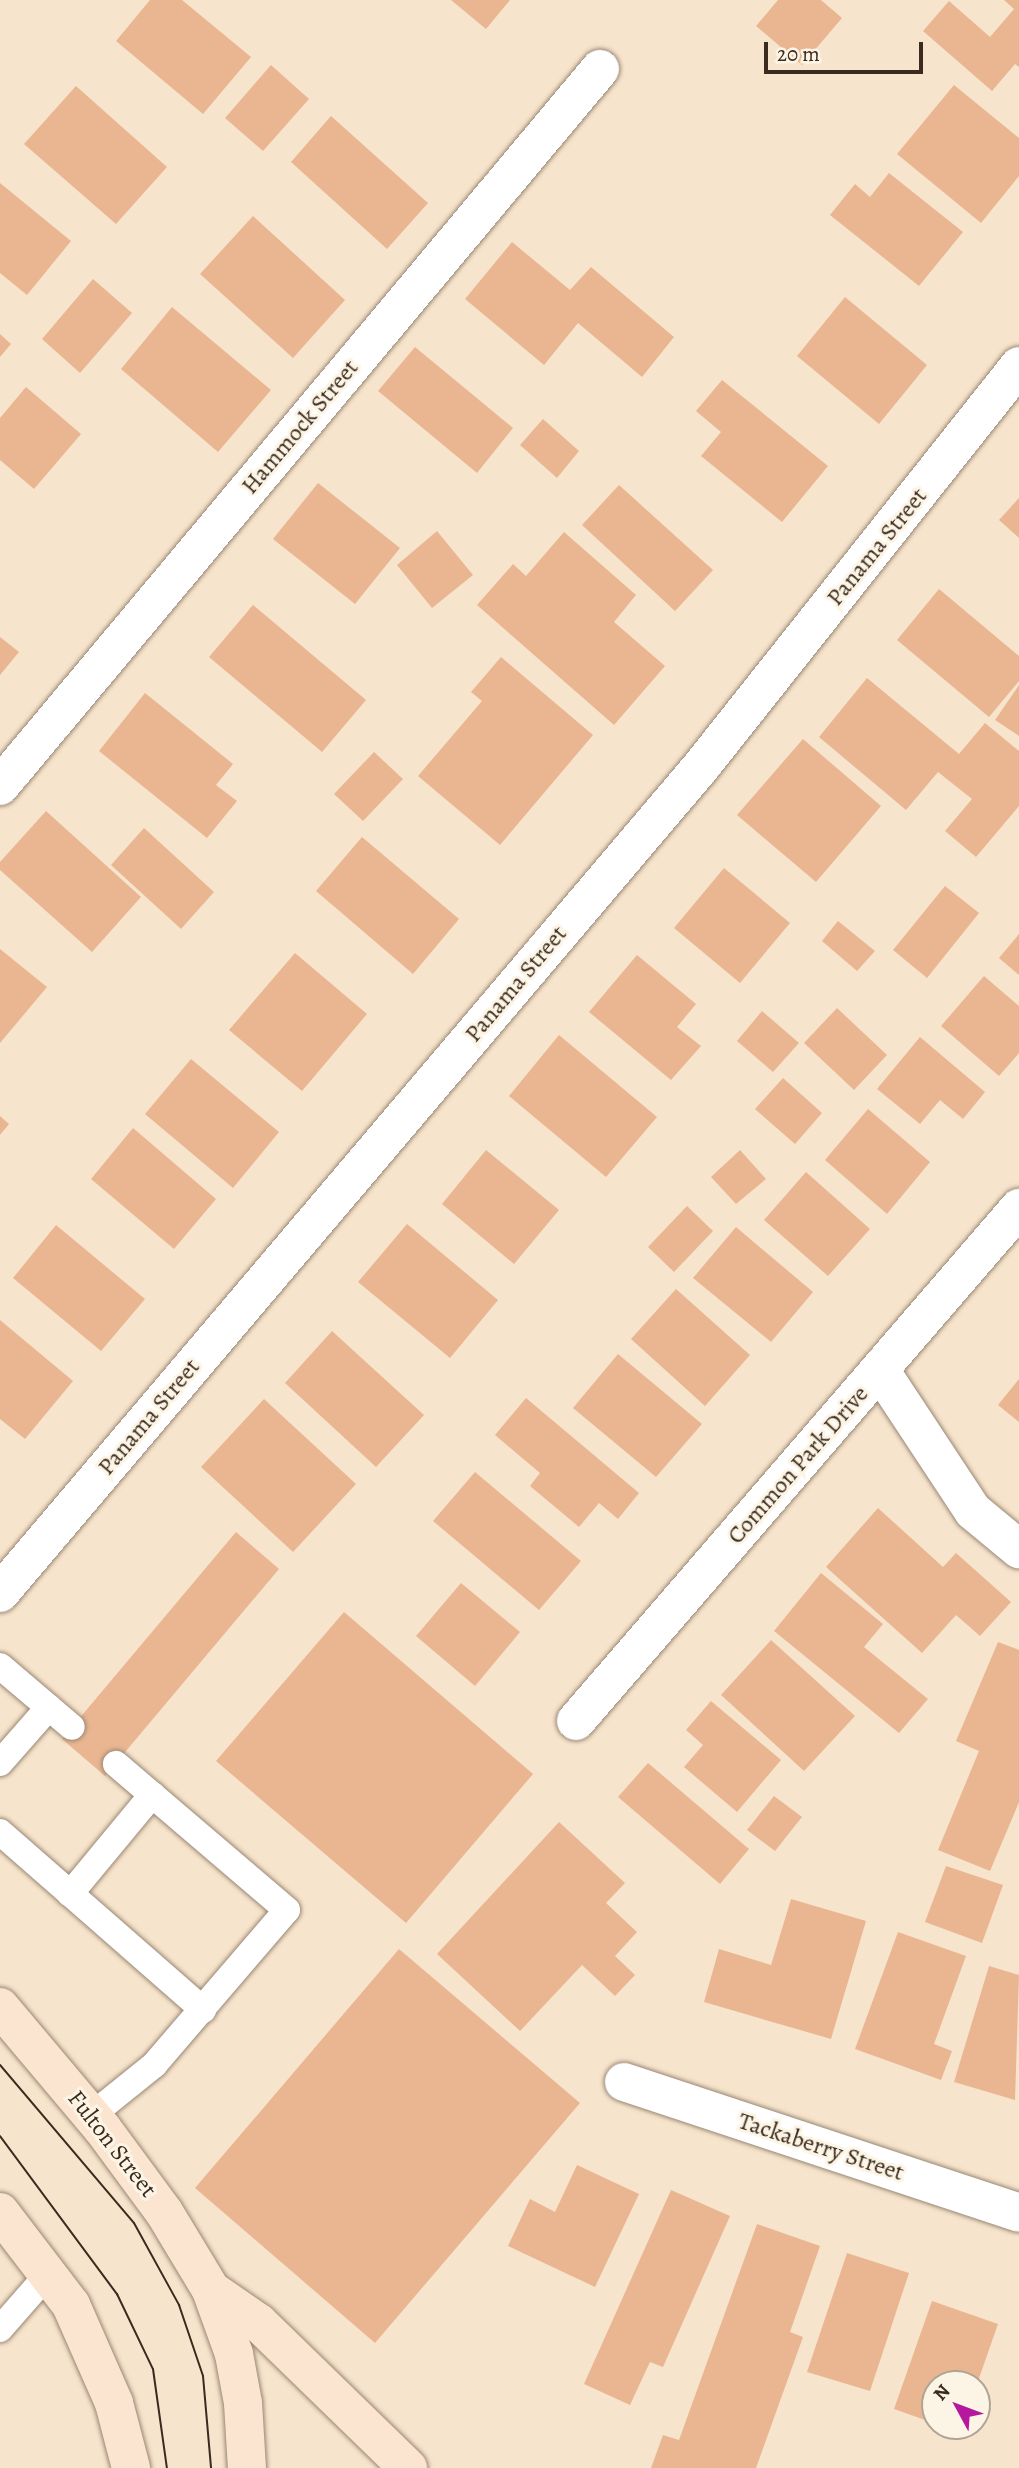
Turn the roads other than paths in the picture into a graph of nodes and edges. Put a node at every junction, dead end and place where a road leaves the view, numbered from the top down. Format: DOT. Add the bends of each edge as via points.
graph roads {
  1 [pos="600,69"];
  2 [pos="1019,366"];
  3 [pos="0,786"];
  4 [pos="1019,1208"];
  5 [pos="880,1370"];
  6 [pos="1019,1549"];
  7 [pos="0,1593"];
  8 [pos="0,1666"];
  9 [pos="48,1707"];
  10 [pos="576,1721"];
  11 [pos="72,1727"];
  12 [pos="0,1763"];
  13 [pos="116,1764"];
  14 [pos="152,1795"];
  15 [pos="0,1832"];
  16 [pos="70,1894"];
  17 [pos="0,2007"];
  18 [pos="203,2010"];
  19 [pos="624,2082"];
  20 [pos="92,2115"];
  21 [pos="0,2212"];
  22 [pos="1019,2213"];
  23 [pos="49,2273"];
  24 [pos="211,2290"];
  25 [pos="3,2318"];
  26 [pos="131,2468"];
  27 [pos="247,2468"];
  28 [pos="408,2468"];
  1 -- 3 [label="street, Hammock Street"];
  2 -- 7 [label="street, Panama Street" via="700,768"];
  4 -- 5 [label="street, Common Park Drive"];
  5 -- 6 [label="street" via="973,1511"];
  5 -- 10 [label="street, Common Park Drive"];
  8 -- 9 [label="lane"];
  9 -- 11 [label="lane"];
  9 -- 12 [label="lane"];
  13 -- 14 [label="lane"];
  14 -- 16 [label="lane"];
  14 -- 18 [label="lane" via="287,1910"];
  15 -- 16 [label="lane"];
  16 -- 18 [label="lane"];
  17 -- 20 [label="main road, Fulton Street"];
  18 -- 20 [label="lane" via="154,2065"];
  19 -- 22 [label="street, Tackaberry Street"];
  20 -- 24 [label="main road, Fulton Street" via="164,2212"];
  21 -- 23 [label="main road"];
  23 -- 25 [label="lane"];
  23 -- 26 [label="main road" via="71,2305 97,2360"];
  24 -- 27 [label="main road" via="234,2354"];
  24 -- 28 [label="main road" via="259,2323"];
}
